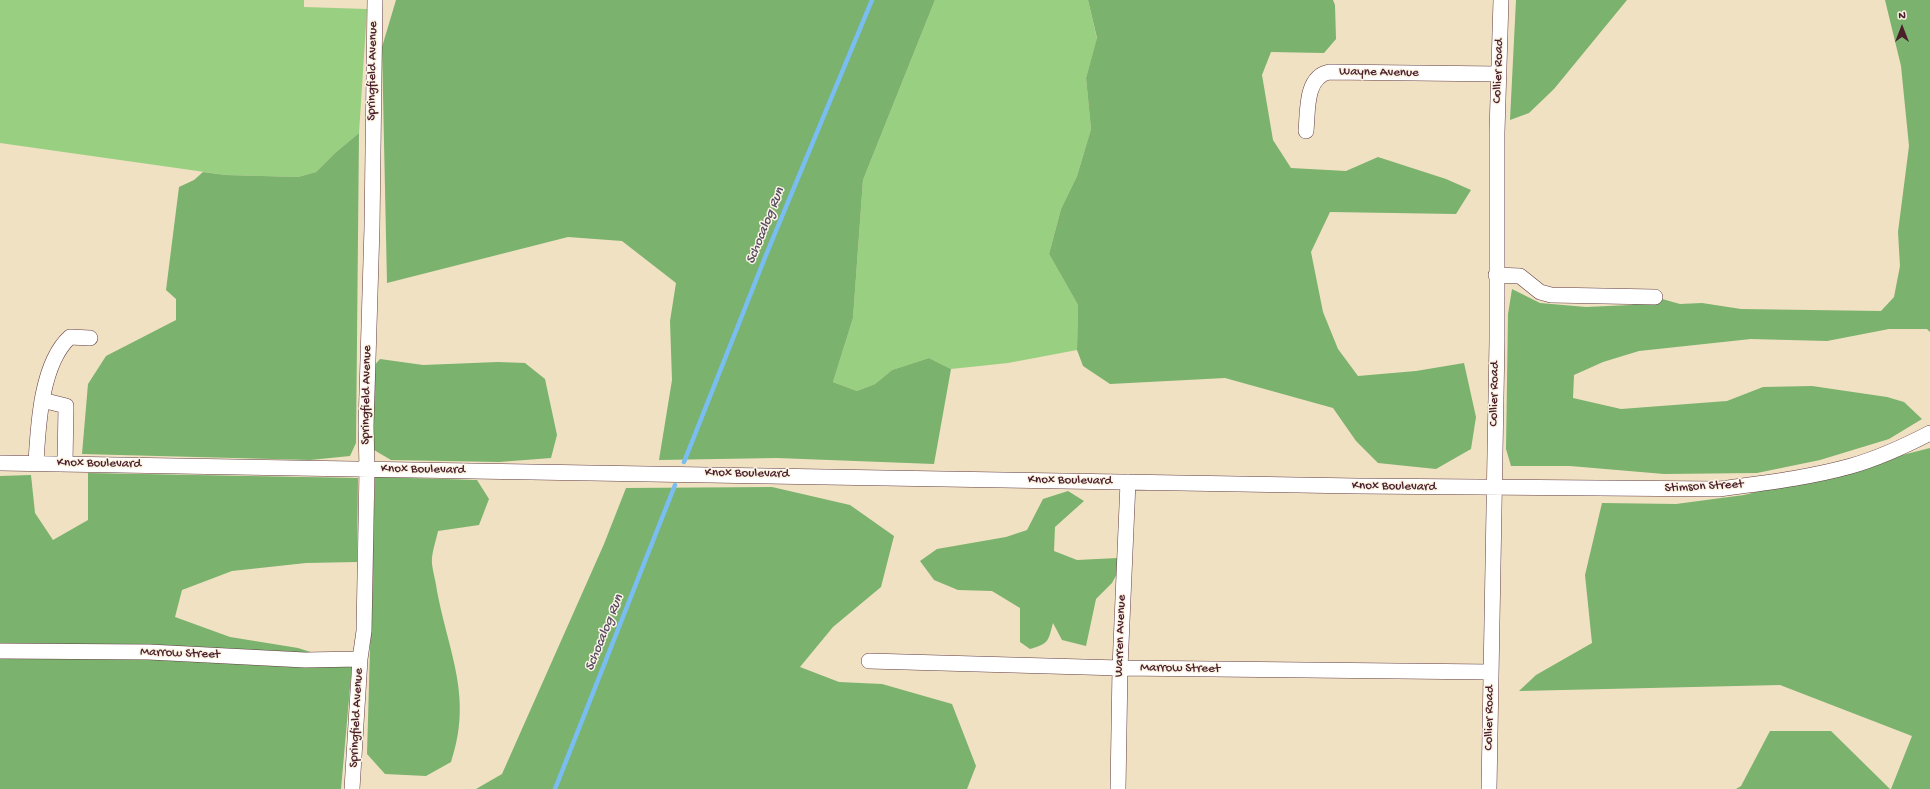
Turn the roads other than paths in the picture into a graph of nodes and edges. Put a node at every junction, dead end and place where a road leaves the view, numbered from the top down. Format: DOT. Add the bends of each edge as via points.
graph roads {
  1 [pos="375,0"];
  2 [pos="1501,0"];
  3 [pos="1499,74"];
  4 [pos="1306,131"];
  5 [pos="1496,275"];
  6 [pos="1656,296"];
  7 [pos="90,338"];
  8 [pos="42,400"];
  9 [pos="1930,433"];
  10 [pos="0,463"];
  11 [pos="36,463"];
  12 [pos="65,464"];
  13 [pos="367,469"];
  14 [pos="1128,482"];
  15 [pos="1493,488"];
  16 [pos="0,651"];
  17 [pos="360,658"];
  18 [pos="869,661"];
  19 [pos="1120,668"];
  20 [pos="1491,672"];
  21 [pos="352,789"];
  22 [pos="1118,789"];
  23 [pos="1489,789"];
  1 -- 13 [label="street, Springfield Avenue"];
  2 -- 3 [label="street, Collier Road"];
  3 -- 4 [label="street, Wayne Avenue" via="1321,74 1314,80 1310,92"];
  3 -- 5 [label="street, Collier Road"];
  5 -- 6 [label="street" via="1520,276 1540,292 1550,295"];
  5 -- 15 [label="street, Collier Road"];
  7 -- 8 [label="street" via="70,337 62,344 45,385"];
  8 -- 11 [label="street"];
  8 -- 12 [label="street" via="66,406"];
  9 -- 15 [label="street, Stimson Street" via="1852,466 1719,489 1518,486"];
  10 -- 11 [label="street, Knox Boulevard"];
  11 -- 12 [label="street, Knox Boulevard"];
  12 -- 13 [label="street, Knox Boulevard"];
  13 -- 14 [label="street, Knox Boulevard"];
  13 -- 17 [label="street, Springfield Avenue" via="364,631"];
  14 -- 15 [label="street, Knox Boulevard"];
  14 -- 19 [label="street, Warren Avenue"];
  15 -- 20 [label="street, Collier Road"];
  16 -- 17 [label="street, Marrow Street" via="206,654 305,660"];
  17 -- 21 [label="street, Springfield Avenue"];
  18 -- 19 [label="street, Marrow Street"];
  19 -- 20 [label="street, Marrow Street"];
  19 -- 22 [label="street, Warren Avenue"];
  20 -- 23 [label="street, Collier Road"];
}
